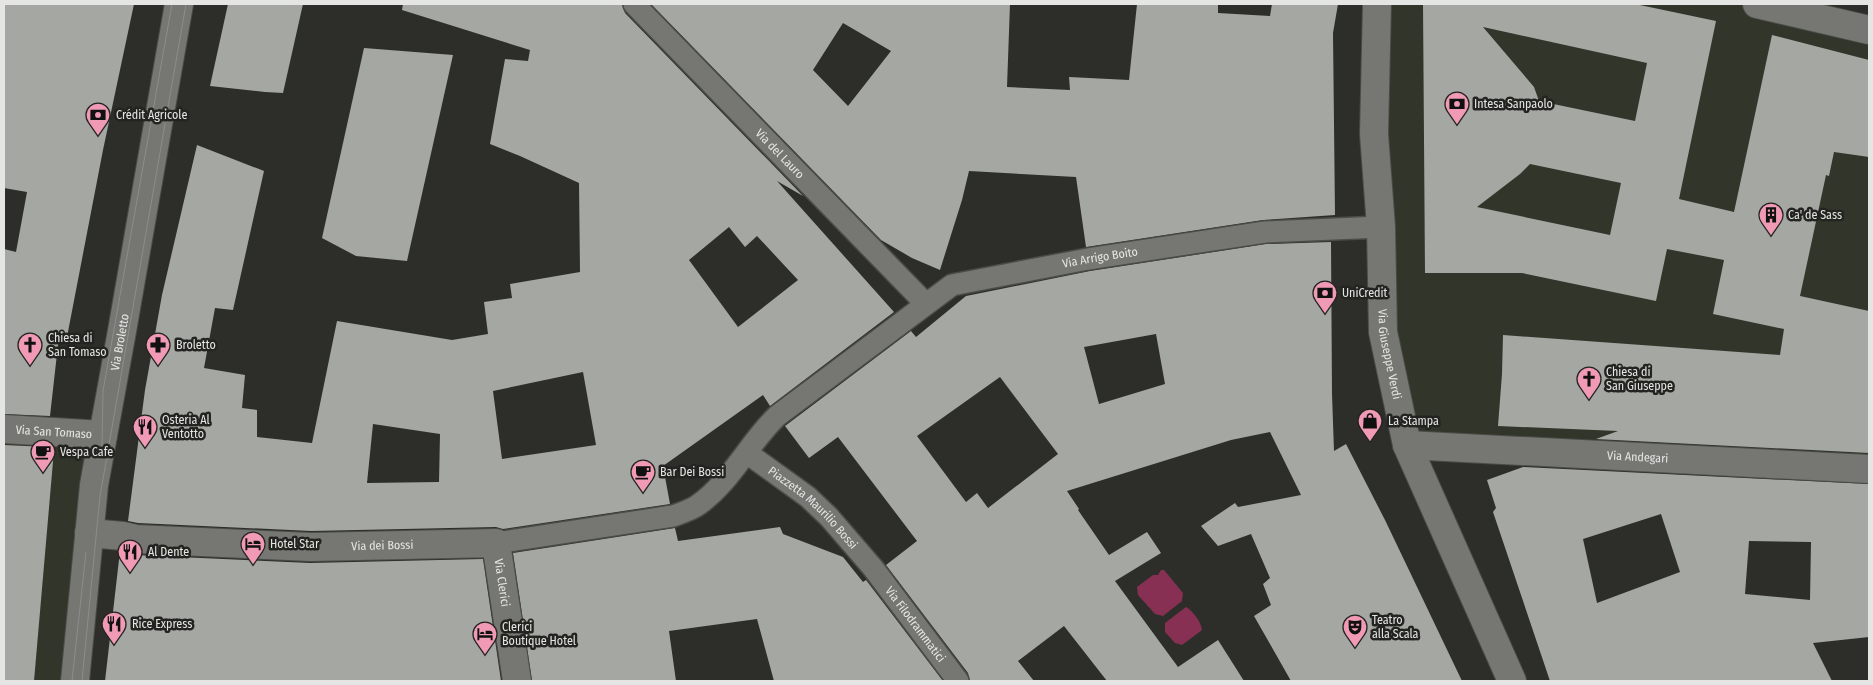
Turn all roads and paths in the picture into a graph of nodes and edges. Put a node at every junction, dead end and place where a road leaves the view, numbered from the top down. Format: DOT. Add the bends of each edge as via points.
graph roads {
  1 [pos="179,4"];
  2 [pos="634,4"];
  3 [pos="1377,4"];
  4 [pos="1757,4"];
  5 [pos="1869,30"];
  6 [pos="1381,227"];
  7 [pos="926,304"];
  8 [pos="4,429"];
  9 [pos="103,435"];
  10 [pos="1407,445"];
  11 [pos="747,453"];
  12 [pos="1869,470"];
  13 [pos="88,533"];
  14 [pos="496,543"];
  15 [pos="874,568"];
  16 [pos="74,681"];
  17 [pos="517,681"];
  18 [pos="958,681"];
  19 [pos="1512,681"];
  1 -- 9 [label="street, Via Broletto"];
  2 -- 7 [label="street, Via del Lauro"];
  3 -- 6 [label="street, Via Giuseppe Verdi" via="1374,134"];
  4 -- 5 [label="street"];
  6 -- 7 [label="street, Via Arrigo Boito" via="1265,232 1088,260 952,285"];
  6 -- 10 [label="street, Via Giuseppe Verdi" via="1383,332"];
  7 -- 11 [label="street, Via Arrigo Boito" via="777,416"];
  8 -- 9 [label="street, Via San Tomaso"];
  9 -- 13 [label="street, Via Broletto"];
  10 -- 12 [label="street, Via Andegari"];
  10 -- 19 [label="street, Via Giuseppe Verdi"];
  11 -- 14 [label="street, Via dei Bossi" via="713,493 696,506 673,516"];
  11 -- 15 [label="street, Piazzetta Maurilio Bossi" via="819,507"];
  13 -- 14 [label="street, Via dei Bossi" via="136,539 311,548"];
  13 -- 16 [label="street, Via Broletto"];
  14 -- 17 [label="street, Via Clerici"];
  15 -- 18 [label="street, Via Filodrammatici"];
}
